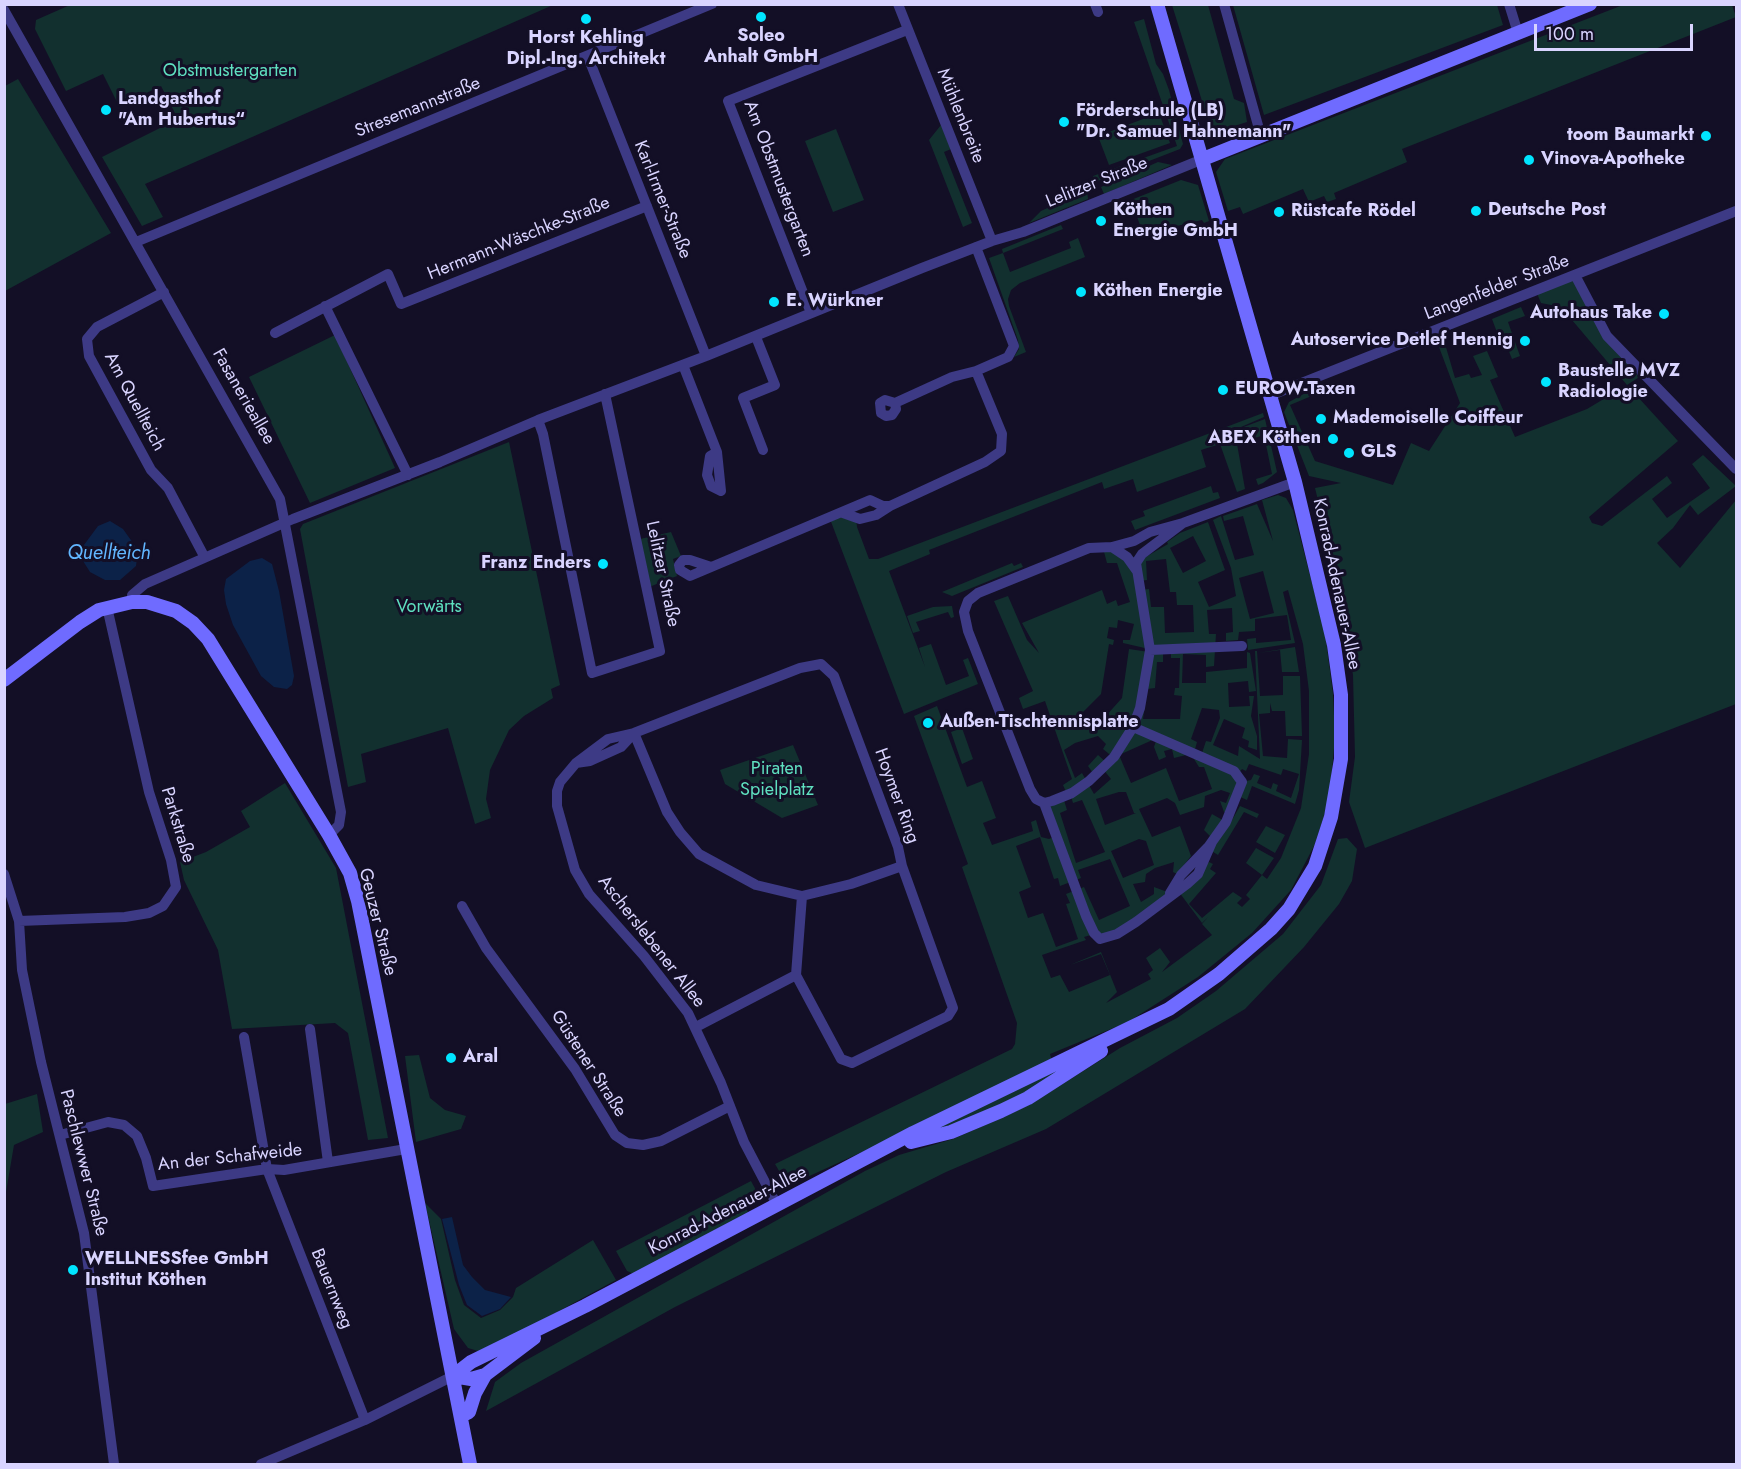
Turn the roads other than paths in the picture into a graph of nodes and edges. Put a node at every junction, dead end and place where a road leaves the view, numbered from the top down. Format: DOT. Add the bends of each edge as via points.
graph roads {
  1 [pos="712,4"];
  2 [pos="898,4"];
  3 [pos="1157,4"];
  4 [pos="1224,4"];
  5 [pos="1509,4"];
  6 [pos="1590,4"];
  7 [pos="4,10"];
  8 [pos="908,30"];
  9 [pos="1518,33"];
  10 [pos="588,57"];
  11 [pos="1261,136"];
  12 [pos="1203,159"];
  13 [pos="647,206"];
  14 [pos="1737,211"];
  15 [pos="992,241"];
  16 [pos="136,242"];
  17 [pos="976,247"];
  18 [pos="1575,275"];
  19 [pos="164,292"];
  20 [pos="326,306"];
  21 [pos="811,314"];
  22 [pos="275,333"];
  23 [pos="756,337"];
  24 [pos="706,356"];
  25 [pos="683,365"];
  26 [pos="976,371"];
  27 [pos="605,394"];
  28 [pos="1269,396"];
  29 [pos="895,402"];
  30 [pos="538,420"];
  31 [pos="763,450"];
  32 [pos="717,452"];
  33 [pos="1737,469"];
  34 [pos="408,475"];
  35 [pos="1295,482"];
  36 [pos="890,506"];
  37 [pos="843,513"];
  38 [pos="286,523"];
  39 [pos="1183,523"];
  40 [pos="1134,541"];
  41 [pos="1112,547"];
  42 [pos="1137,553"];
  43 [pos="204,556"];
  44 [pos="711,567"];
  45 [pos="1137,571"];
  46 [pos="132,602"];
  47 [pos="107,607"];
  48 [pos="1242,646"];
  49 [pos="1150,650"];
  50 [pos="4,680"];
  51 [pos="1133,727"];
  52 [pos="634,732"];
  53 [pos="1044,802"];
  54 [pos="329,836"];
  55 [pos="903,866"];
  56 [pos="4,873"];
  57 [pos="802,896"];
  58 [pos="462,906"];
  59 [pos="19,921"];
  60 [pos="796,975"];
  61 [pos="696,1027"];
  62 [pos="310,1029"];
  63 [pos="244,1037"];
  64 [pos="730,1106"];
  65 [pos="60,1135"];
  66 [pos="406,1149"];
  67 [pos="328,1162"];
  68 [pos="267,1169"];
  69 [pos="777,1205"];
  70 [pos="585,1306"];
  71 [pos="484,1375"];
  72 [pos="453,1376"];
  73 [pos="461,1416"];
  74 [pos="365,1420"];
  75 [pos="114,1464"];
  76 [pos="261,1464"];
  77 [pos="470,1464"];
  1 -- 10 [label="street, Stresemannstraße"];
  2 -- 8 [label="street, Mühlenbreite"];
  3 -- 12 [label="main road, Konrad-Adenauer-Allee"];
  4 -- 11 [label="street"];
  5 -- 9 [label="street"];
  6 -- 9 [label="main road, Lelitzer Straße"];
  7 -- 16 [label="street, Fasanerieallee"];
  8 -- 15 [label="street, Mühlenbreite"];
  8 -- 21 [label="street, Am Obstmustergarten" via="728,101"];
  9 -- 11 [label="main road, Lelitzer Straße"];
  10 -- 13 [label="street, Karl-Irmer-Straße"];
  10 -- 16 [label="street, Stresemannstraße"];
  11 -- 12 [label="main road, Lelitzer Straße"];
  12 -- 15 [label="street, Lelitzer Straße"];
  12 -- 28 [label="main road, Konrad-Adenauer-Allee"];
  13 -- 20 [label="street, Hermann-Wäschke-Straße" via="400,304 388,274"];
  13 -- 24 [label="street, Karl-Irmer-Straße"];
  14 -- 18 [label="street, Langenfelder Straße"];
  15 -- 17 [label="street, Lelitzer Straße"];
  16 -- 19 [label="street, Fasanerieallee"];
  17 -- 21 [label="street, Lelitzer Straße"];
  17 -- 26 [label="street" via="1014,346 1008,357"];
  18 -- 28 [label="street, Langenfelder Straße"];
  18 -- 33 [label="street" via="1607,336"];
  19 -- 38 [label="street, Fasanerieallee" via="275,488"];
  19 -- 43 [label="street, Am Quellteich" via="97,327 87,339 89,356 151,470 168,488"];
  20 -- 22 [label="street"];
  20 -- 34 [label="street"];
  21 -- 23 [label="street, Lelitzer Straße"];
  23 -- 24 [label="street, Lelitzer Straße"];
  23 -- 31 [label="street" via="775,385 743,398"];
  24 -- 25 [label="street, Lelitzer Straße"];
  25 -- 27 [label="street, Lelitzer Straße"];
  25 -- 32 [label="street"];
  26 -- 29 [label="street" via="952,376"];
  26 -- 36 [label="street" via="1002,434 1001,451"];
  27 -- 30 [label="street, Lelitzer Straße"];
  27 -- 30 [label="street, Lelitzer Straße" via="660,651 592,673"];
  28 -- 35 [label="main road, Konrad-Adenauer-Allee"];
  30 -- 34 [label="street, Lelitzer Straße"];
  34 -- 38 [label="street, Lelitzer Straße"];
  35 -- 39 [label="street"];
  35 -- 69 [label="main road, Konrad-Adenauer-Allee" via="1333,639 1341,695 1341,759 1331,817 1315,866 1289,909 1219,974 1148,1021 913,1133"];
  36 -- 37 [label="street" via="868,518"];
  36 -- 37 [label="street" via="870,500"];
  37 -- 44 [label="street"];
  38 -- 43 [label="street, Lelitzer Straße"];
  38 -- 54 [label="street, Fasanerieallee" via="341,812 339,825"];
  39 -- 40 [label="street"];
  39 -- 42 [label="street"];
  40 -- 41 [label="street"];
  40 -- 42 [label="street"];
  41 -- 42 [label="street"];
  41 -- 45 [label="street" via="1127,557"];
  41 -- 53 [label="street" via="1089,548 1070,555 978,593 965,607 968,631 1030,789 1036,799"];
  42 -- 45 [label="street"];
  43 -- 46 [label="street, Lelitzer Straße" via="144,584 132,595"];
  45 -- 49 [label="street"];
  46 -- 47 [label="main road, Geuzer Straße"];
  46 -- 54 [label="main road, Geuzer Straße" via="166,607 201,630"];
  47 -- 50 [label="main road, Geuzer Straße" via="80,622"];
  47 -- 59 [label="street, Parkstraße" via="149,792 176,887 163,906 149,913"];
  48 -- 49 [label="street"];
  49 -- 51 [label="street"];
  51 -- 53 [label="street" via="1104,768 1072,793"];
  51 -- 53 [label="street" via="1241,777 1238,799 1212,842 1181,875 1163,903 1117,934 1103,939 1096,936"];
  52 -- 55 [label="street, Hoymer Ring" via="800,668 821,664 834,676"];
  52 -- 57 [label="street, Hoymer Ring" via="667,812 699,854 756,885"];
  52 -- 61 [label="street, Ascherslebener Allee" via="621,747 576,763 560,782 557,806 575,870 589,894 668,985"];
  54 -- 66 [label="main road, Geuzer Straße" via="354,885"];
  55 -- 57 [label="street, Hoymer Ring"];
  55 -- 60 [label="street" via="952,1000 948,1016 847,1063 841,1059"];
  56 -- 59 [label="street, Paschlewwer Straße"];
  57 -- 60 [label="street"];
  58 -- 64 [label="street, Güstener Straße" via="486,948 575,1069 615,1135 627,1143 661,1141"];
  59 -- 65 [label="street, Paschlewwer Straße" via="22,970"];
  60 -- 61 [label="street"];
  61 -- 64 [label="street, Ascherslebener Allee"];
  62 -- 67 [label="street"];
  63 -- 68 [label="street"];
  64 -- 69 [label="street, Ascherslebener Allee"];
  65 -- 68 [label="street, An der Schafweide" via="108,1122 124,1125 137,1136 153,1186"];
  65 -- 75 [label="street, Paschlewwer Straße" via="84,1233"];
  66 -- 67 [label="street, An der Schafweide"];
  66 -- 72 [label="main road, Geuzer Straße"];
  67 -- 68 [label="street, An der Schafweide"];
  68 -- 74 [label="street, Bauernweg"];
  69 -- 70 [label="main road, Konrad-Adenauer-Allee"];
  70 -- 71 [label="main road, Konrad-Adenauer-Allee"];
  70 -- 72 [label="main road, Konrad-Adenauer-Allee" via="471,1362"];
  71 -- 72 [label="main road" via="471,1379"];
  71 -- 73 [label="main road" via="469,1413"];
  72 -- 73 [label="main road, Geuzer Straße"];
  72 -- 74 [label="street"];
  73 -- 77 [label="main road, Geuzer Straße"];
  74 -- 76 [label="street"];
}
